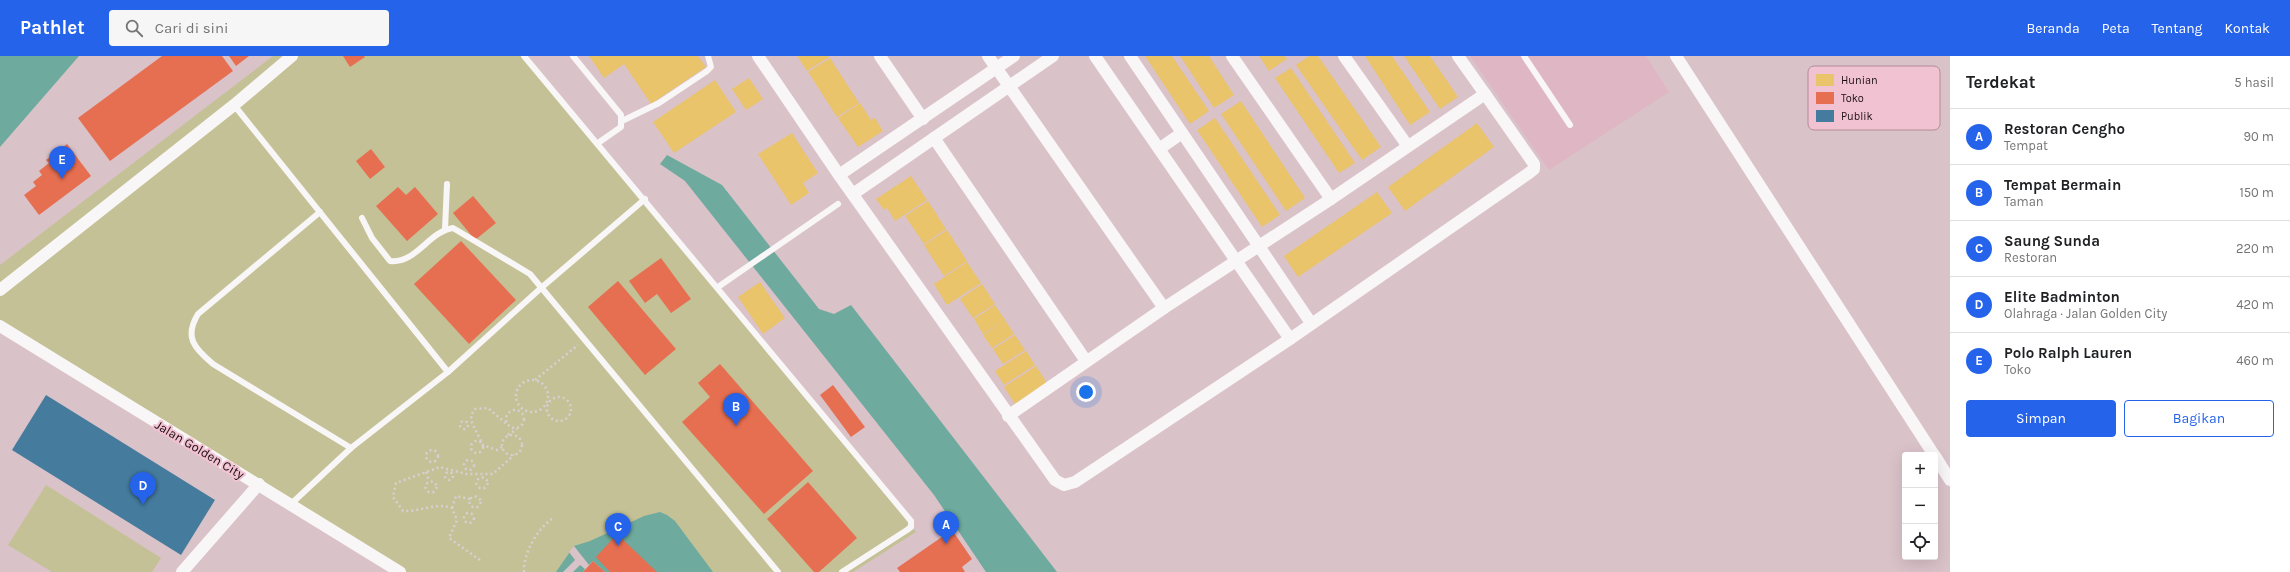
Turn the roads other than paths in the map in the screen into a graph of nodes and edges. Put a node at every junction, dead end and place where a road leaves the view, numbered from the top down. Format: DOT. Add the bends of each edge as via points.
graph roads {
  1 [pos="292,56"];
  2 [pos="524,56"];
  3 [pos="574,56"];
  4 [pos="708,56"];
  5 [pos="758,56"];
  6 [pos="880,56"];
  7 [pos="988,56"];
  8 [pos="1014,56"];
  9 [pos="1053,56"];
  10 [pos="1095,56"];
  11 [pos="1130,56"];
  12 [pos="1232,56"];
  13 [pos="1344,56"];
  14 [pos="1458,56"];
  15 [pos="1524,56"];
  16 [pos="1676,56"];
  17 [pos="996,68"];
  18 [pos="1010,86"];
  19 [pos="1485,94"];
  20 [pos="234,105"];
  21 [pos="923,119"];
  22 [pos="622,121"];
  23 [pos="1570,125"];
  24 [pos="1182,133"];
  25 [pos="934,138"];
  26 [pos="598,143"];
  27 [pos="1407,145"];
  28 [pos="1159,149"];
  29 [pos="839,175"];
  30 [pos="447,184"];
  31 [pos="853,194"];
  32 [pos="645,199"];
  33 [pos="1331,199"];
  34 [pos="838,204"];
  35 [pos="320,212"];
  36 [pos="362,218"];
  37 [pos="445,229"];
  38 [pos="1259,247"];
  39 [pos="1236,261"];
  40 [pos="718,287"];
  41 [pos="541,288"];
  42 [pos="0,290"];
  43 [pos="1164,308"];
  44 [pos="1311,323"];
  45 [pos="0,326"];
  46 [pos="1290,339"];
  47 [pos="1086,361"];
  48 [pos="448,372"];
  49 [pos="1008,416"];
  50 [pos="352,448"];
  51 [pos="1932,452"];
  52 [pos="1938,461"];
  53 [pos="1950,480"];
  54 [pos="259,484"];
  55 [pos="291,504"];
  56 [pos="182,572"];
  57 [pos="400,572"];
  58 [pos="778,572"];
  59 [pos="842,572"];
  1 -- 20 [label="street"];
  2 -- 26 [label="lane"];
  3 -- 22 [label="lane" via="620,114"];
  4 -- 22 [label="lane" via="711,67 707,71 659,103"];
  5 -- 29 [label="street"];
  6 -- 21 [label="street"];
  7 -- 17 [label="street"];
  8 -- 17 [label="street"];
  9 -- 18 [label="street"];
  10 -- 28 [label="street"];
  11 -- 24 [label="street"];
  12 -- 33 [label="street"];
  13 -- 27 [label="street"];
  14 -- 19 [label="street"];
  15 -- 23 [label="lane"];
  16 -- 51 [label="street"];
  17 -- 18 [label="street"];
  17 -- 21 [label="street"];
  18 -- 25 [label="street"];
  18 -- 43 [label="street"];
  19 -- 27 [label="street"];
  19 -- 44 [label="street" via="1534,164 1534,168"];
  20 -- 35 [label="lane"];
  20 -- 42 [label="street"];
  21 -- 29 [label="street"];
  22 -- 26 [label="lane" via="621,127"];
  24 -- 28 [label="street"];
  24 -- 38 [label="street"];
  25 -- 31 [label="street"];
  25 -- 47 [label="street"];
  26 -- 32 [label="lane"];
  27 -- 33 [label="street"];
  28 -- 39 [label="street"];
  29 -- 31 [label="street"];
  30 -- 37 [label="lane"];
  31 -- 49 [label="street"];
  32 -- 40 [label="lane"];
  32 -- 41 [label="lane"];
  33 -- 38 [label="street"];
  34 -- 40 [label="lane"];
  35 -- 48 [label="lane"];
  35 -- 50 [label="lane" via="198,314 192,325 191,338 198,352 213,364"];
  36 -- 37 [label="lane" via="372,238 390,261 406,259"];
  37 -- 41 [label="lane" via="452,228 530,274"];
  38 -- 39 [label="street"];
  38 -- 44 [label="street"];
  39 -- 43 [label="street"];
  39 -- 46 [label="street"];
  40 -- 59 [label="lane" via="908,516 912,525"];
  41 -- 48 [label="lane"];
  41 -- 58 [label="lane"];
  43 -- 47 [label="street"];
  44 -- 46 [label="street"];
  45 -- 54 [label="street, Jalan Golden City"];
  46 -- 49 [label="street" via="1075,482 1064,485 1055,480"];
  47 -- 49 [label="street"];
  48 -- 50 [label="lane"];
  50 -- 55 [label="lane"];
  52 -- 53 [label="street"];
  54 -- 55 [label="street, Jalan Golden City"];
  54 -- 56 [label="street"];
  55 -- 57 [label="street, Jalan Golden City"];
}
